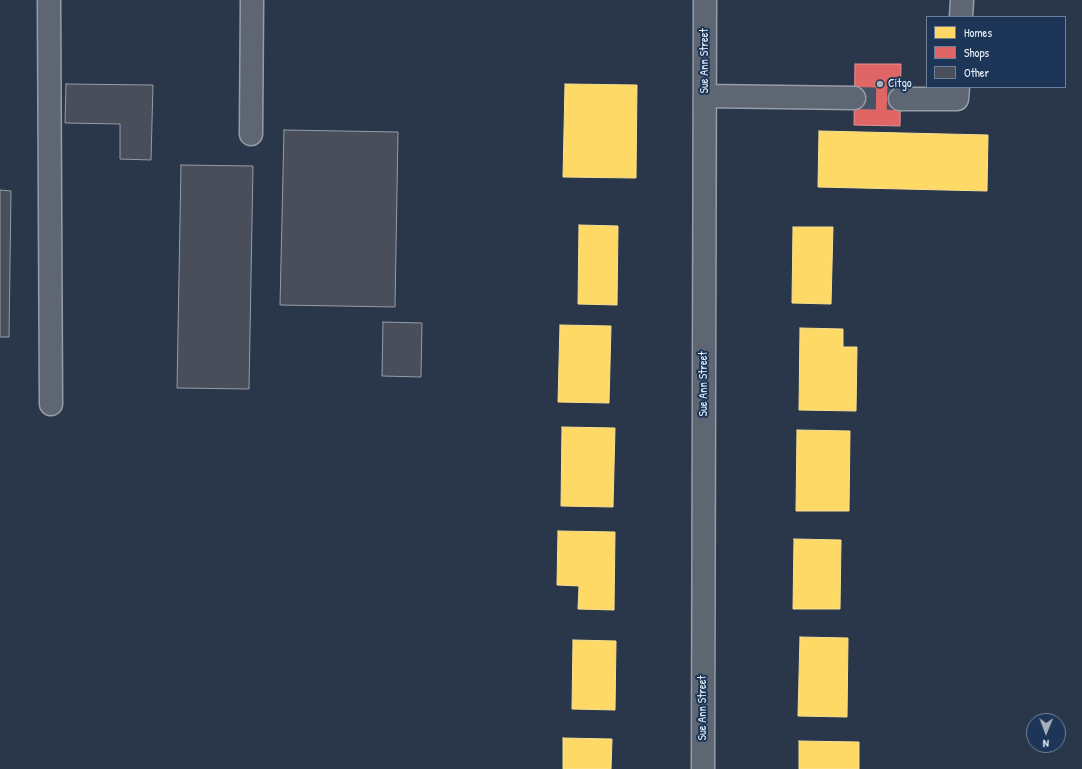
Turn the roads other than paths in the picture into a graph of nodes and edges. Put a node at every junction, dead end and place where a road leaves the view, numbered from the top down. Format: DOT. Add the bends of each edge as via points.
graph roads {
  1 [pos="50,0"];
  2 [pos="252,0"];
  3 [pos="705,0"];
  4 [pos="962,0"];
  5 [pos="961,16"];
  6 [pos="958,88"];
  7 [pos="705,96"];
  8 [pos="854,98"];
  9 [pos="900,100"];
  10 [pos="251,134"];
  11 [pos="51,404"];
  12 [pos="703,769"];
  1 -- 11 [label="street"];
  2 -- 10 [label="street"];
  3 -- 7 [label="street, Sue Ann Street"];
  4 -- 5 [label="street"];
  6 -- 9 [label="street" via="957,99"];
  7 -- 8 [label="street"];
  7 -- 12 [label="street, Sue Ann Street"];
}
